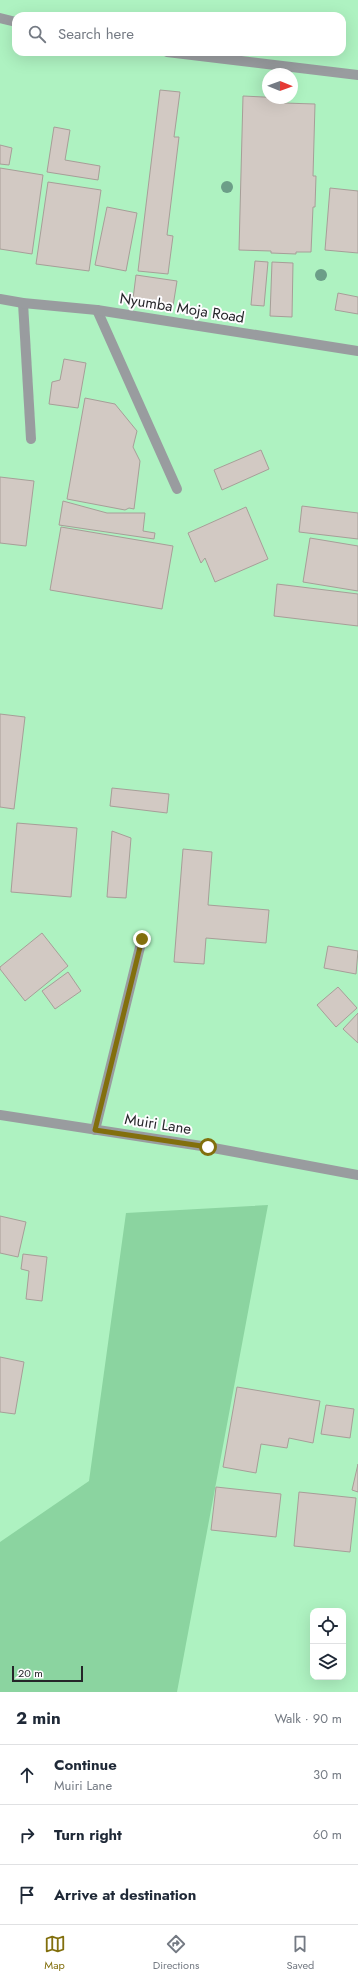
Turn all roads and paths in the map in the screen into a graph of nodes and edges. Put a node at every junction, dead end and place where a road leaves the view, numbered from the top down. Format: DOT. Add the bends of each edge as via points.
graph roads {
  1 [pos="0,18"];
  2 [pos="12,21"];
  3 [pos="200,56"];
  4 [pos="358,75"];
  5 [pos="0,299"];
  6 [pos="23,303"];
  7 [pos="97,310"];
  8 [pos="358,351"];
  9 [pos="31,439"];
  10 [pos="177,489"];
  11 [pos="142,939"];
  12 [pos="0,1114"];
  13 [pos="95,1130"];
  14 [pos="358,1175"];
  1 -- 2 [label="street"];
  3 -- 4 [label="street"];
  5 -- 6 [label="street, Nyumba Moja Road"];
  6 -- 7 [label="street, Nyumba Moja Road"];
  6 -- 9 [label="street"];
  7 -- 8 [label="street, Nyumba Moja Road"];
  7 -- 10 [label="street"];
  11 -- 13 [label="street"];
  12 -- 13 [label="street, Muiri Lane"];
  13 -- 14 [label="street, Muiri Lane" via="208,1147"];
}
